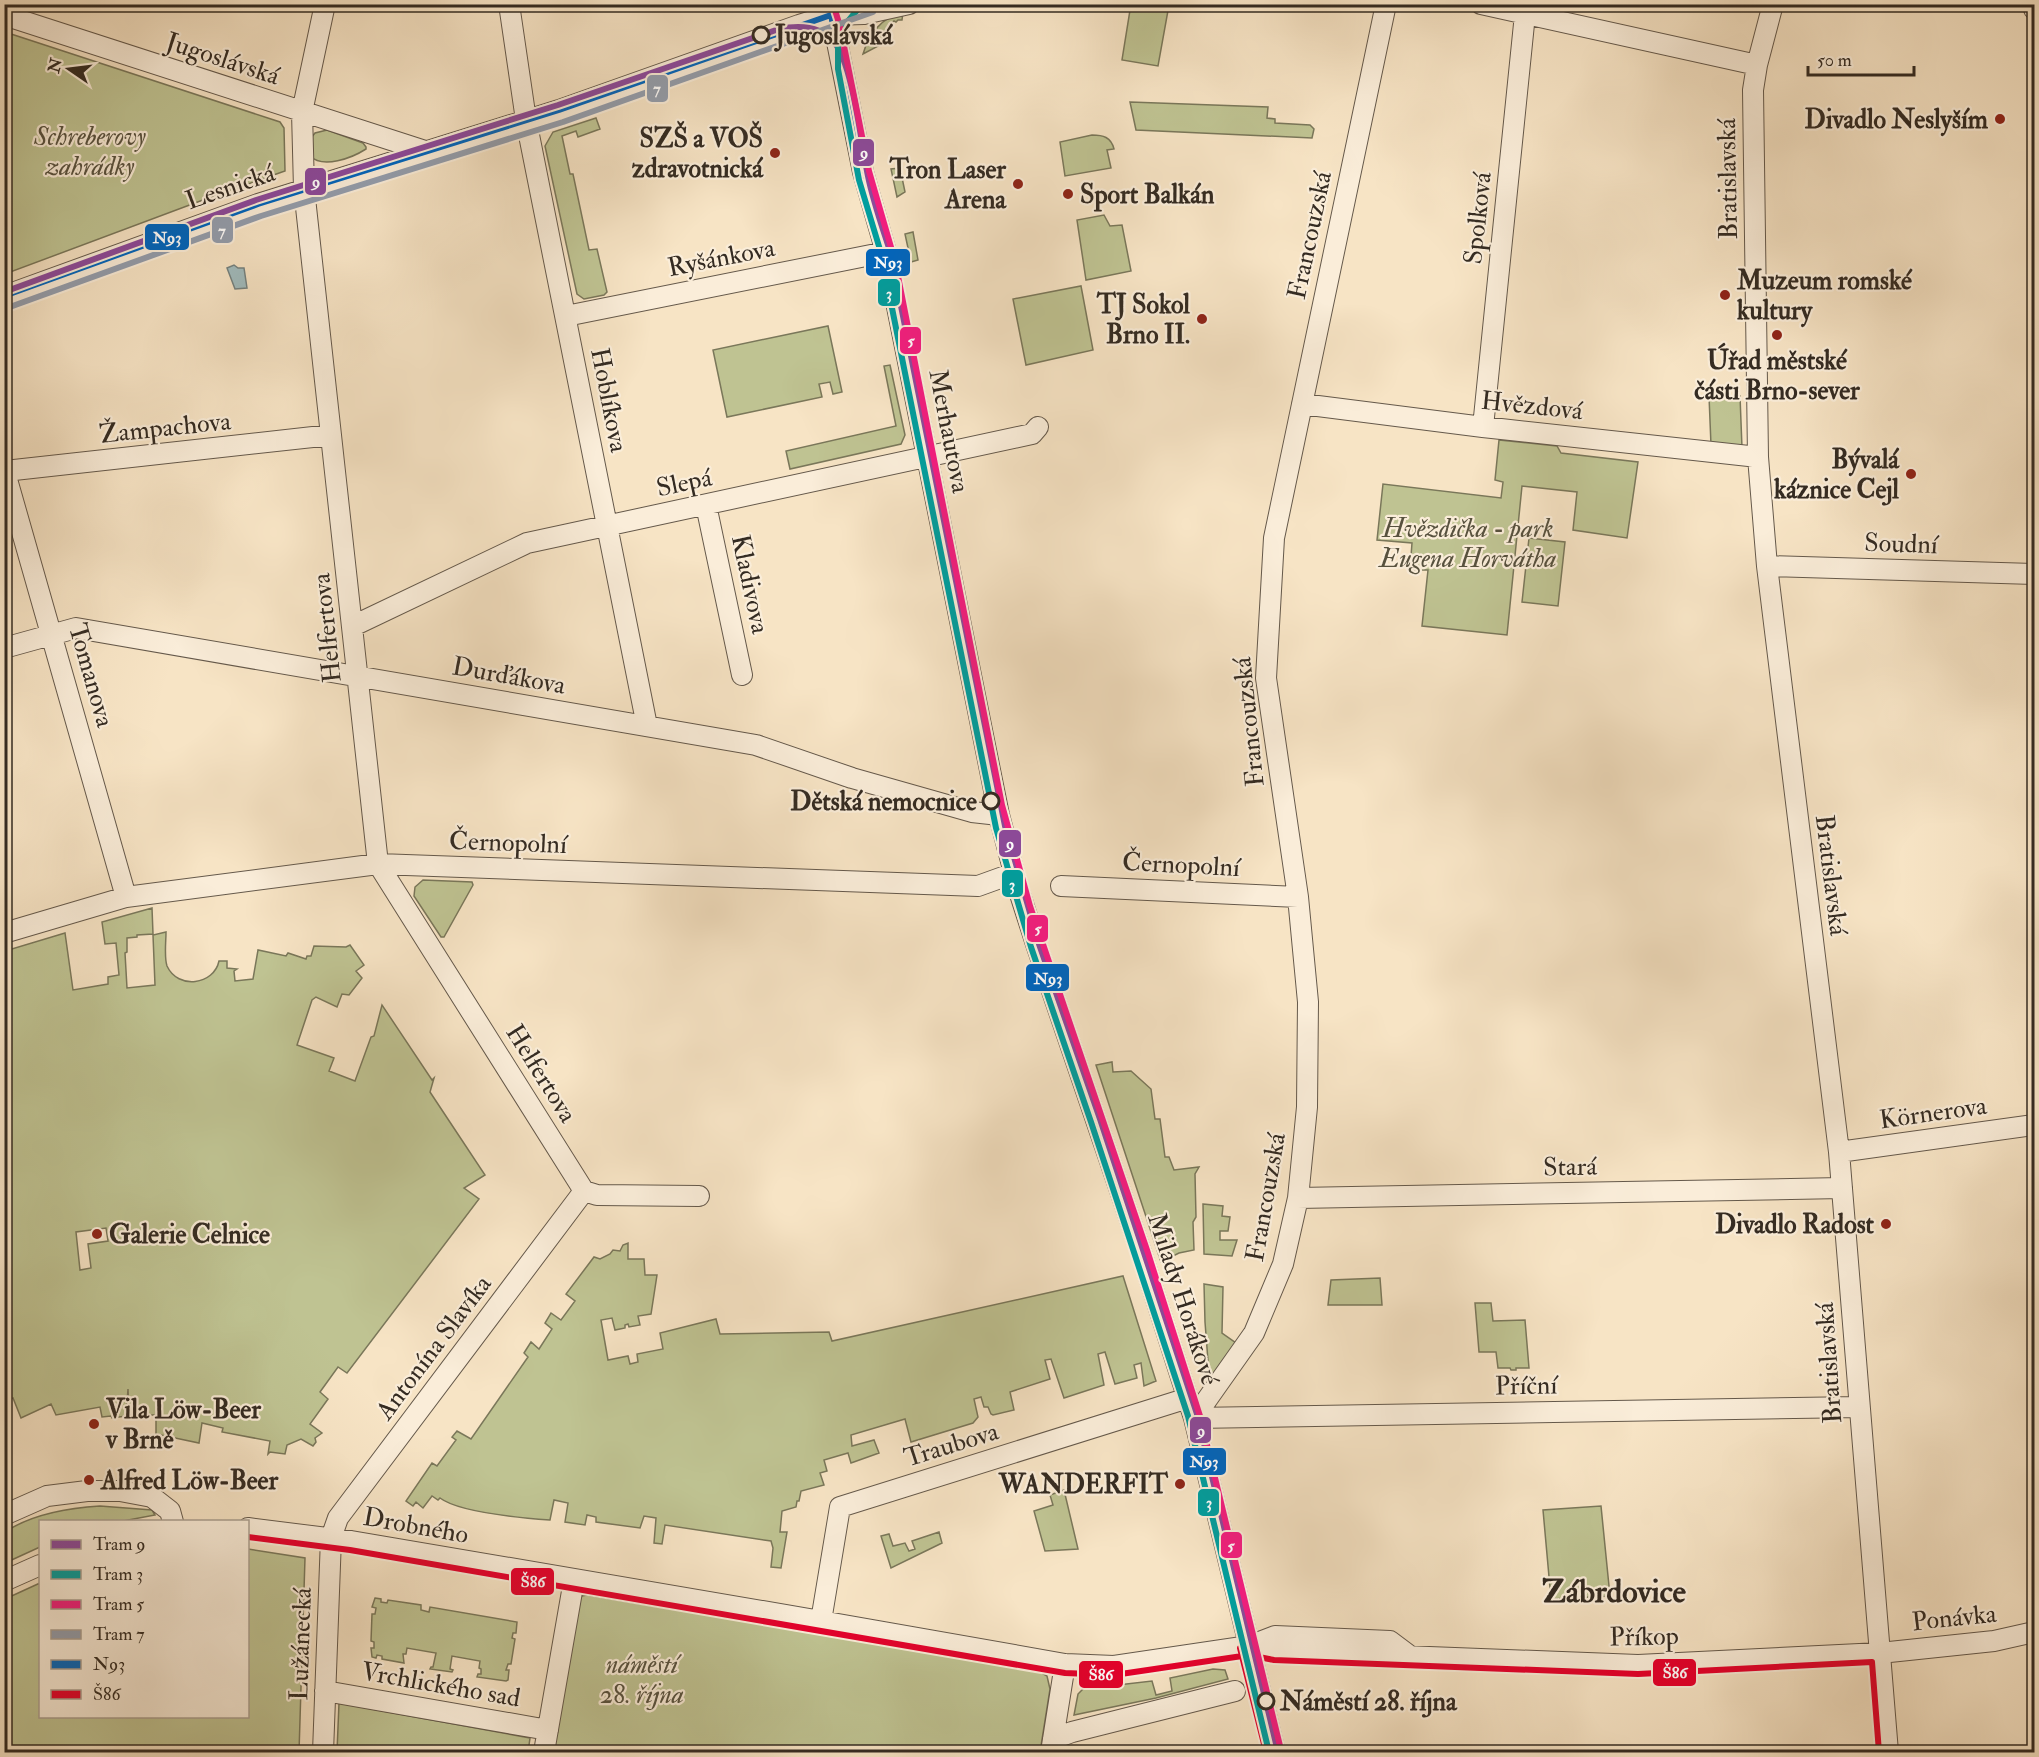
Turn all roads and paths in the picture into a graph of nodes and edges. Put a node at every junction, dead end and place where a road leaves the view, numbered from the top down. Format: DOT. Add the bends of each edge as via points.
graph roads {
  1 [pos="6,4"];
  2 [pos="325,4"];
  3 [pos="509,4"];
  4 [pos="909,4"];
  5 [pos="1386,4"];
  6 [pos="1481,4"];
  7 [pos="1773,4"];
  8 [pos="2033,4"];
  9 [pos="833,8"];
  10 [pos="2034,9"];
  11 [pos="4,10"];
  12 [pos="1525,14"];
  13 [pos="4,15"];
  14 [pos="1757,65"];
  15 [pos="302,112"];
  16 [pos="526,120"];
  17 [pos="425,151"];
  18 [pos="304,189"];
  19 [pos="886,252"];
  20 [pos="4,296"];
  21 [pos="566,316"];
  22 [pos="1302,404"];
  23 [pos="1038,427"];
  24 [pos="1483,427"];
  25 [pos="331,435"];
  26 [pos="928,457"];
  27 [pos="1758,457"];
  28 [pos="5,470"];
  29 [pos="706,505"];
  30 [pos="607,526"];
  31 [pos="1767,566"];
  32 [pos="2034,574"];
  33 [pos="353,626"];
  34 [pos="53,634"];
  35 [pos="4,648"];
  36 [pos="742,675"];
  37 [pos="359,677"];
  38 [pos="647,726"];
  39 [pos="999,815"];
  40 [pos="378,864"];
  41 [pos="1014,872"];
  42 [pos="1061,886"];
  43 [pos="126,897"];
  44 [pos="1298,897"];
  45 [pos="4,933"];
  46 [pos="2034,1125"];
  47 [pos="1839,1152"];
  48 [pos="1842,1188"];
  49 [pos="584,1191"];
  50 [pos="699,1196"];
  51 [pos="1298,1198"];
  52 [pos="1188,1398"];
  53 [pos="1858,1407"];
  54 [pos="1194,1418"];
  55 [pos="4,1515"];
  56 [pos="172,1520"];
  57 [pos="249,1528"];
  58 [pos="331,1538"];
  59 [pos="39,1565"];
  60 [pos="574,1580"];
  61 [pos="4,1581"];
  62 [pos="821,1621"];
  63 [pos="2034,1632"];
  64 [pos="1249,1646"];
  65 [pos="1880,1653"];
  66 [pos="1065,1664"];
  67 [pos="1235,1691"];
  68 [pos="325,1692"];
  69 [pos="548,1730"];
  70 [pos="1052,1746"];
  71 [pos="323,1752"];
  72 [pos="544,1752"];
  73 [pos="1275,1752"];
  74 [pos="1888,1752"];
  1 -- 11 [label="street"];
  2 -- 15 [label="street, Helfertova"];
  3 -- 16 [label="street, Hoblíkova"];
  4 -- 9 [label="street" via="864,14"];
  5 -- 22 [label="street, Francouzská"];
  6 -- 12 [label="street"];
  7 -- 14 [label="street, Bratislavská"];
  8 -- 10 [label="street"];
  9 -- 16 [label="street"];
  9 -- 19 [label="street, Merhautova" via="863,172"];
  12 -- 14 [label="street"];
  12 -- 24 [label="street, Spolková"];
  13 -- 15 [label="street, Jugoslávská"];
  14 -- 27 [label="street, Bratislavská" via="1753,90"];
  15 -- 17 [label="street, Jugoslávská"];
  15 -- 18 [label="street, Helfertova"];
  16 -- 17 [label="street"];
  16 -- 21 [label="street, Hoblíkova"];
  17 -- 18 [label="street"];
  18 -- 20 [label="street, Lesnická"];
  18 -- 25 [label="street, Helfertova"];
  19 -- 21 [label="street, Ryšánkova"];
  19 -- 26 [label="street, Merhautova"];
  21 -- 30 [label="street, Hoblíkova"];
  22 -- 24 [label="street, Hvězdová"];
  22 -- 44 [label="street, Francouzská" via="1274,538 1266,678"];
  23 -- 26 [label="street, Slepá" via="1032,434"];
  24 -- 27 [label="street, Hvězdová"];
  25 -- 28 [label="street, Žampachova"];
  25 -- 33 [label="street, Helfertova"];
  26 -- 29 [label="street, Slepá"];
  26 -- 39 [label="street, Merhautova"];
  27 -- 31 [label="street, Bratislavská"];
  28 -- 34 [label="street, Tomanova"];
  29 -- 30 [label="street, Slepá"];
  29 -- 36 [label="street, Kladivova"];
  30 -- 33 [label="street, Slepá" via="527,543"];
  30 -- 38 [label="street, Hoblíkova"];
  31 -- 32 [label="street, Soudní"];
  31 -- 47 [label="street, Bratislavská"];
  33 -- 37 [label="street, Helfertova"];
  34 -- 35 [label="street, Durďákova"];
  34 -- 37 [label="street, Durďákova" via="76,628"];
  34 -- 43 [label="street, Tomanova"];
  37 -- 38 [label="street, Durďákova"];
  37 -- 40 [label="street, Helfertova"];
  38 -- 39 [label="street, Durďákova" via="756,745 852,778 972,812"];
  39 -- 41 [label="street, Merhautova"];
  40 -- 41 [label="street, Černopolní" via="978,886"];
  40 -- 43 [label="street, Černopolní"];
  40 -- 49 [label="street, Helfertova"];
  41 -- 52 [label="street, Milady Horákové"];
  42 -- 44 [label="street, Černopolní"];
  43 -- 45 [label="street, Černopolní"];
  44 -- 51 [label="street, Francouzská" via="1308,1002 1308,1107"];
  46 -- 47 [label="street, Körnerova"];
  47 -- 48 [label="street, Bratislavská"];
  48 -- 51 [label="street, Stará"];
  48 -- 53 [label="street, Bratislavská"];
  49 -- 50 [label="street" via="597,1195"];
  49 -- 58 [label="street, Antonína Slavíka" via="338,1518"];
  51 -- 54 [label="street, Francouzská" via="1283,1264 1254,1333"];
  52 -- 54 [label="street, Milady Horákové"];
  52 -- 62 [label="street, Traubova" via="840,1507"];
  53 -- 54 [label="street, Příční"];
  53 -- 65 [label="street, Bratislavská"];
  54 -- 64 [label="street, Milady Horákové"];
  55 -- 56 [label="street" via="47,1496 120,1491 152,1497 170,1511"];
  57 -- 58 [label="street, Drobného"];
  58 -- 60 [label="street, Drobného"];
  58 -- 68 [label="street, Lužánecká"];
  59 -- 61 [label="street"];
  60 -- 62 [label="street"];
  60 -- 69 [label="street"];
  62 -- 66 [label="street"];
  63 -- 65 [label="street, Ponávka" via="1994,1641"];
  64 -- 65 [label="street, Příkop" via="1274,1651 1638,1665"];
  64 -- 66 [label="street" via="1114,1666"];
  64 -- 73 [label="street, Milady Horákové"];
  65 -- 74 [label="street, Bratislavská"];
  66 -- 70 [label="street"];
  67 -- 70 [label="street" via="1072,1732"];
  68 -- 69 [label="street, Vrchlického sad"];
  68 -- 71 [label="street, Lužánecká"];
  69 -- 72 [label="street"];
}
